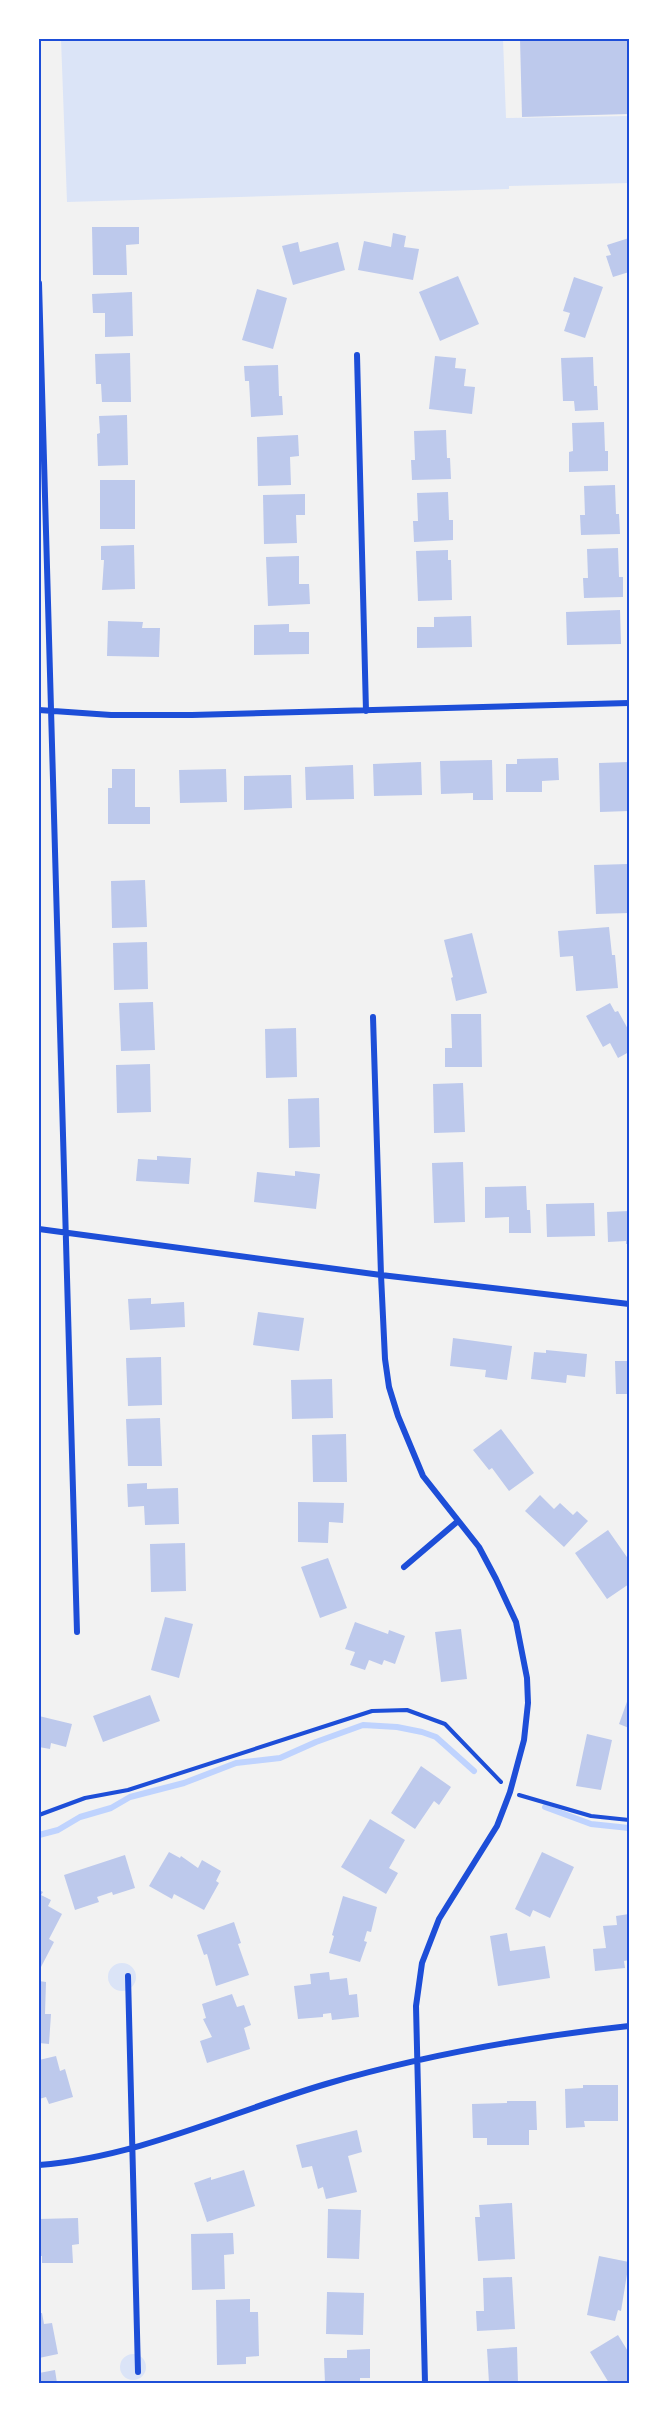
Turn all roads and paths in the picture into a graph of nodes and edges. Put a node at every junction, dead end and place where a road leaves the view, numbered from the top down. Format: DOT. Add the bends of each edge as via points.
graph roads {
  1 [pos="39,283"];
  2 [pos="357,355"];
  3 [pos="629,703"];
  4 [pos="39,710"];
  5 [pos="52,711"];
  6 [pos="366,711"];
  7 [pos="373,1017"];
  8 [pos="39,1229"];
  9 [pos="66,1233"];
  10 [pos="381,1275"];
  11 [pos="629,1304"];
  12 [pos="458,1521"];
  13 [pos="404,1567"];
  14 [pos="77,1632"];
  15 [pos="510,1792"];
  16 [pos="39,1815"];
  17 [pos="629,1820"];
  18 [pos="128,1976"];
  19 [pos="629,2026"];
  20 [pos="417,2059"];
  21 [pos="132,2150"];
  22 [pos="39,2165"];
  23 [pos="138,2372"];
  24 [pos="425,2383"];
  1 -- 5 [label="street"];
  2 -- 6 [label="street"];
  3 -- 6 [label="street"];
  4 -- 5 [label="street"];
  5 -- 6 [label="street" via="192,715"];
  5 -- 9 [label="street"];
  7 -- 10 [label="street"];
  8 -- 9 [label="street"];
  9 -- 10 [label="street"];
  9 -- 14 [label="street"];
  10 -- 11 [label="street"];
  10 -- 12 [label="street" via="385,1359 398,1416 423,1476"];
  12 -- 13 [label="street"];
  12 -- 15 [label="street" via="479,1547 501,1589 516,1622 525,1665 528,1703 524,1740"];
  15 -- 16 [label="path" via="446,1724 407,1710 372,1711"];
  15 -- 17 [label="path" via="591,1815"];
  15 -- 20 [label="street" via="497,1826 438,1919 429,1942 416,2006"];
  18 -- 21 [label="street"];
  19 -- 20 [label="street"];
  20 -- 21 [label="street" via="325,2084"];
  20 -- 24 [label="street"];
  21 -- 22 [label="street"];
  21 -- 23 [label="street"];
}
